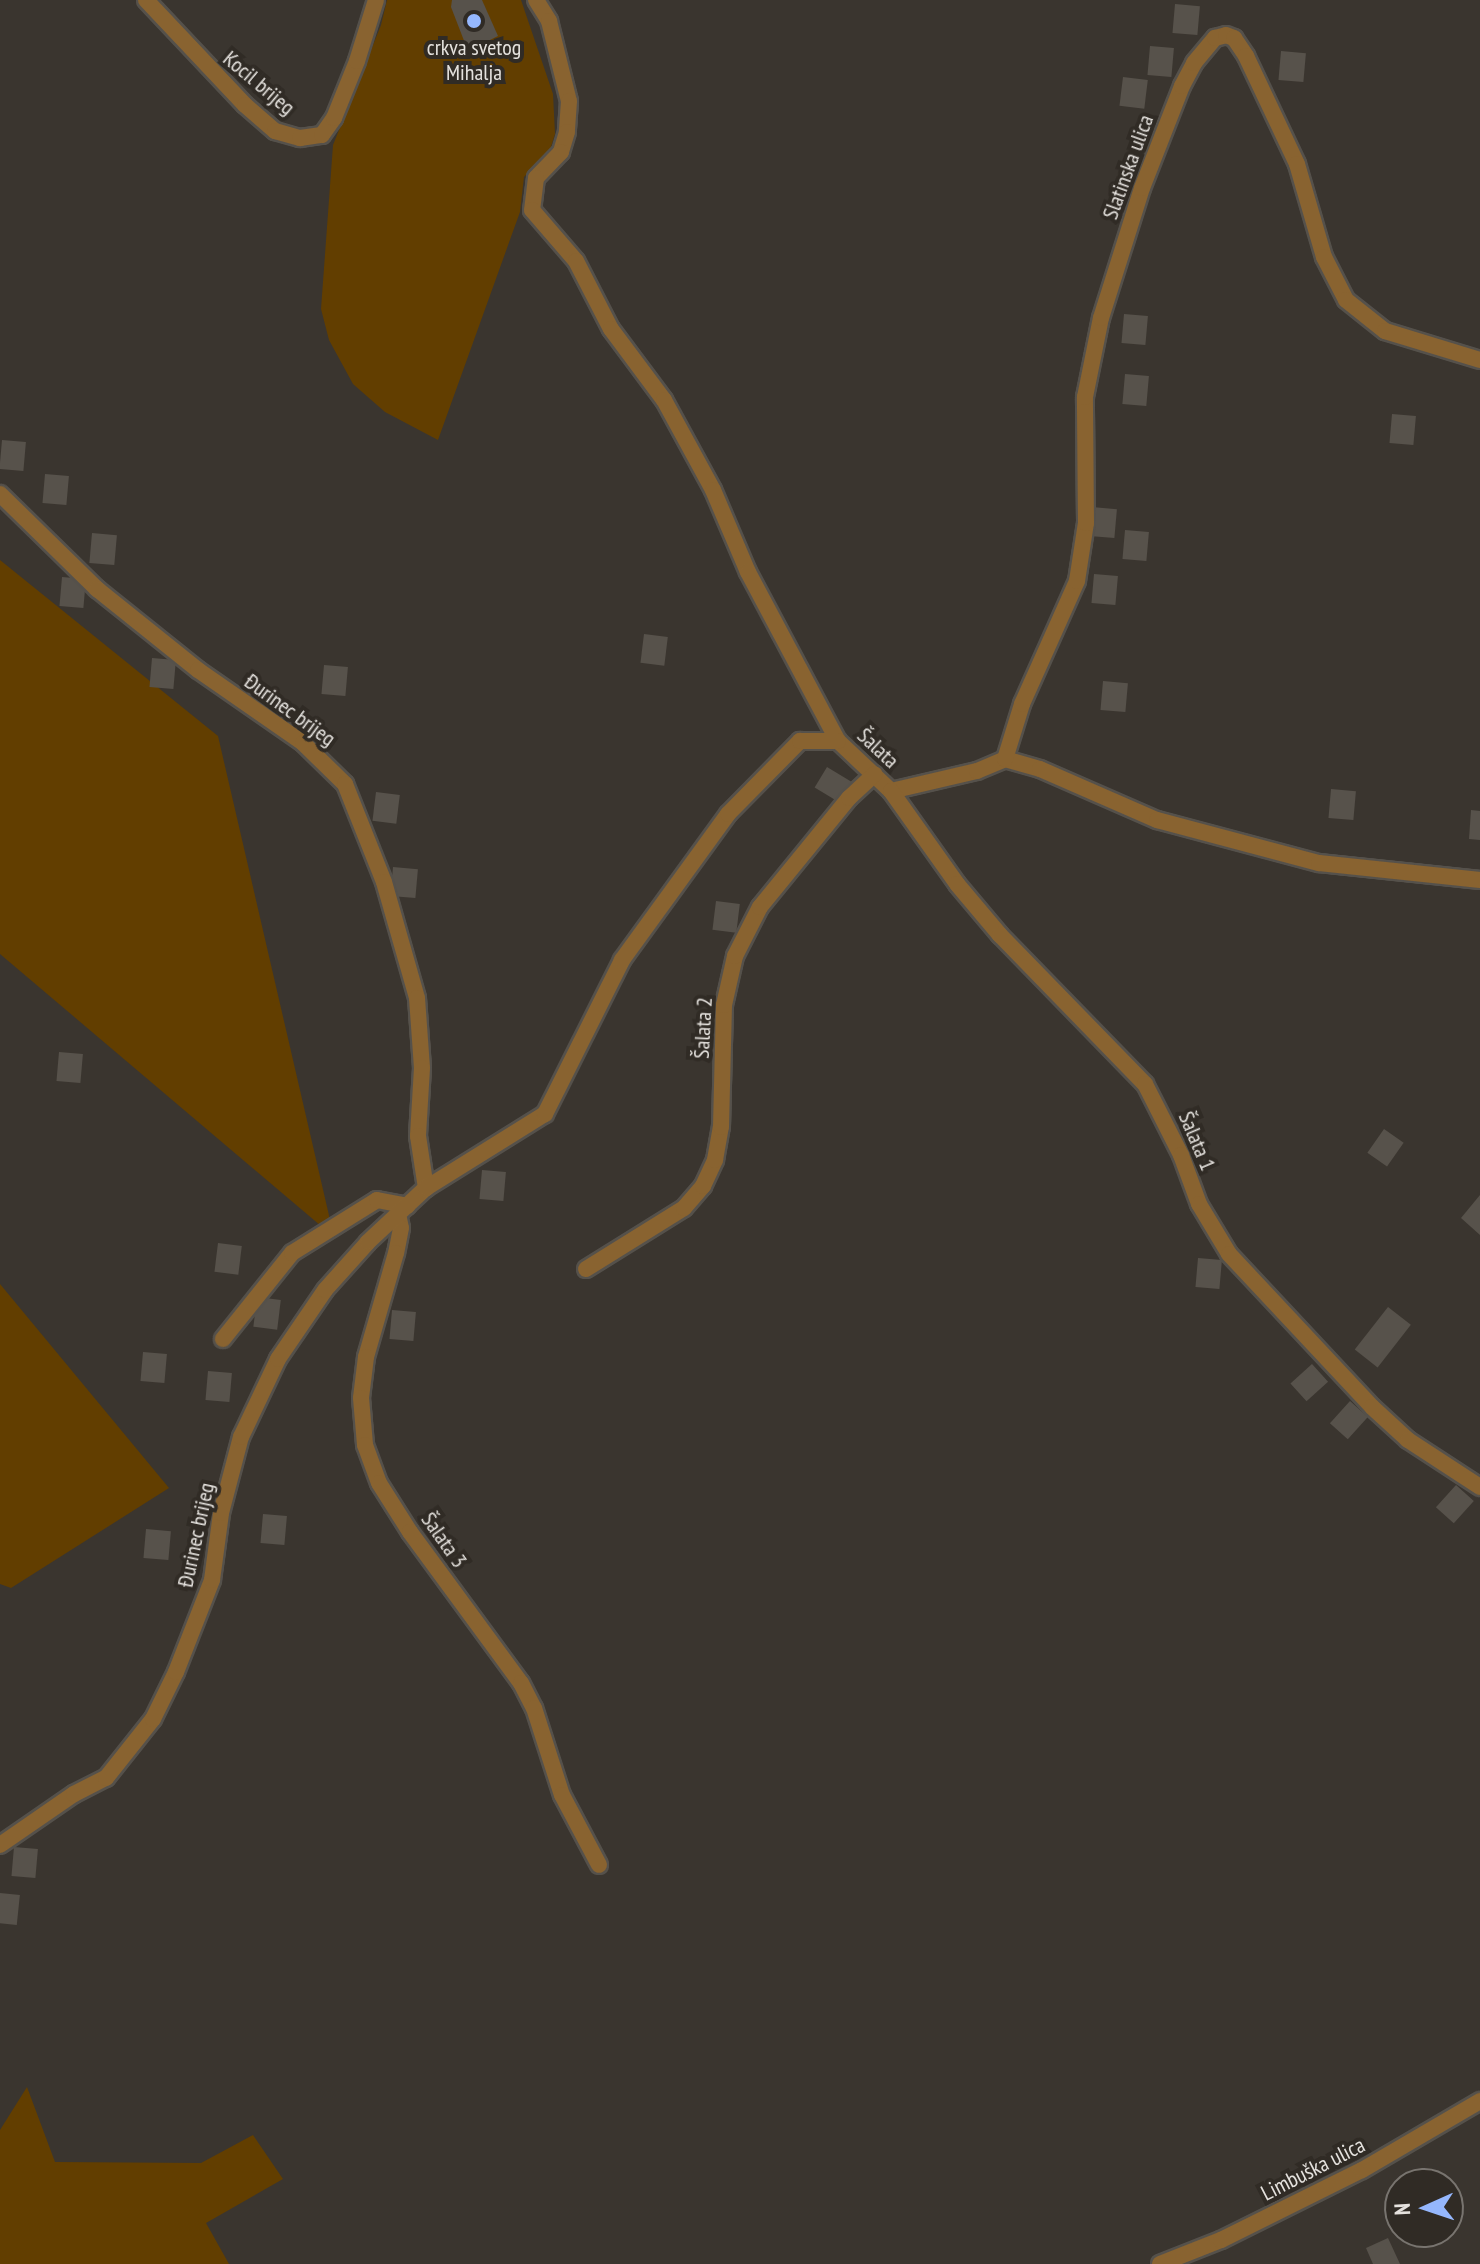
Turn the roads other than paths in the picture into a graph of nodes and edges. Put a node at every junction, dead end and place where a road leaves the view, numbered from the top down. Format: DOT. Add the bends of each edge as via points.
graph roads {
  1 [pos="146,0"];
  2 [pos="376,0"];
  3 [pos="536,0"];
  4 [pos="1480,360"];
  5 [pos="0,494"];
  6 [pos="838,741"];
  7 [pos="1005,759"];
  8 [pos="875,774"];
  9 [pos="891,791"];
  10 [pos="1480,880"];
  11 [pos="426,1188"];
  12 [pos="403,1210"];
  13 [pos="586,1269"];
  14 [pos="223,1339"];
  15 [pos="1480,1487"];
  16 [pos="0,1845"];
  17 [pos="599,1865"];
  18 [pos="1480,2101"];
  19 [pos="1160,2264"];
  1 -- 2 [label="street, Kocil brijeg" via="245,105 275,131 300,138 322,135 334,118"];
  3 -- 6 [label="street, Šalata" via="549,21 569,101 561,152 536,178 532,210 576,261 611,329 664,400"];
  4 -- 7 [label="street, Slatinska ulica" via="1385,331 1346,300 1324,257 1297,164 1246,56 1234,38 1215,38 1182,86 1142,188 1101,318 1085,397 1086,523 1077,581 1022,704"];
  5 -- 11 [label="street, Đurinec brijeg" via="97,589 303,743 345,784 384,882 417,998 422,1068 418,1136"];
  6 -- 8 [label="street, Šalata"];
  6 -- 11 [label="street, Đurinec brijeg" via="800,741 728,814 622,960 545,1114"];
  7 -- 9 [label="street, Šalata"];
  7 -- 10 [label="street" via="1157,820 1319,863"];
  8 -- 9 [label="street, Šalata"];
  8 -- 13 [label="street, Šalata 2" via="760,907 735,956 724,1005 721,1127 703,1186 684,1208"];
  9 -- 15 [label="street, Šalata 1" via="1000,935 1145,1084 1199,1204 1229,1254 1372,1407 1419,1448"];
  11 -- 12 [label="street, Đurinec brijeg"];
  12 -- 14 [label="street" via="377,1200 292,1253"];
  12 -- 16 [label="street, Đurinec brijeg" via="325,1290 278,1359 241,1437 221,1513 212,1580 153,1719 106,1778"];
  12 -- 17 [label="street, Šalata 3" via="366,1357 361,1398 365,1445 379,1483 410,1532 521,1683 562,1795"];
  18 -- 19 [label="street, Limbuška ulica" via="1362,2170"];
}
